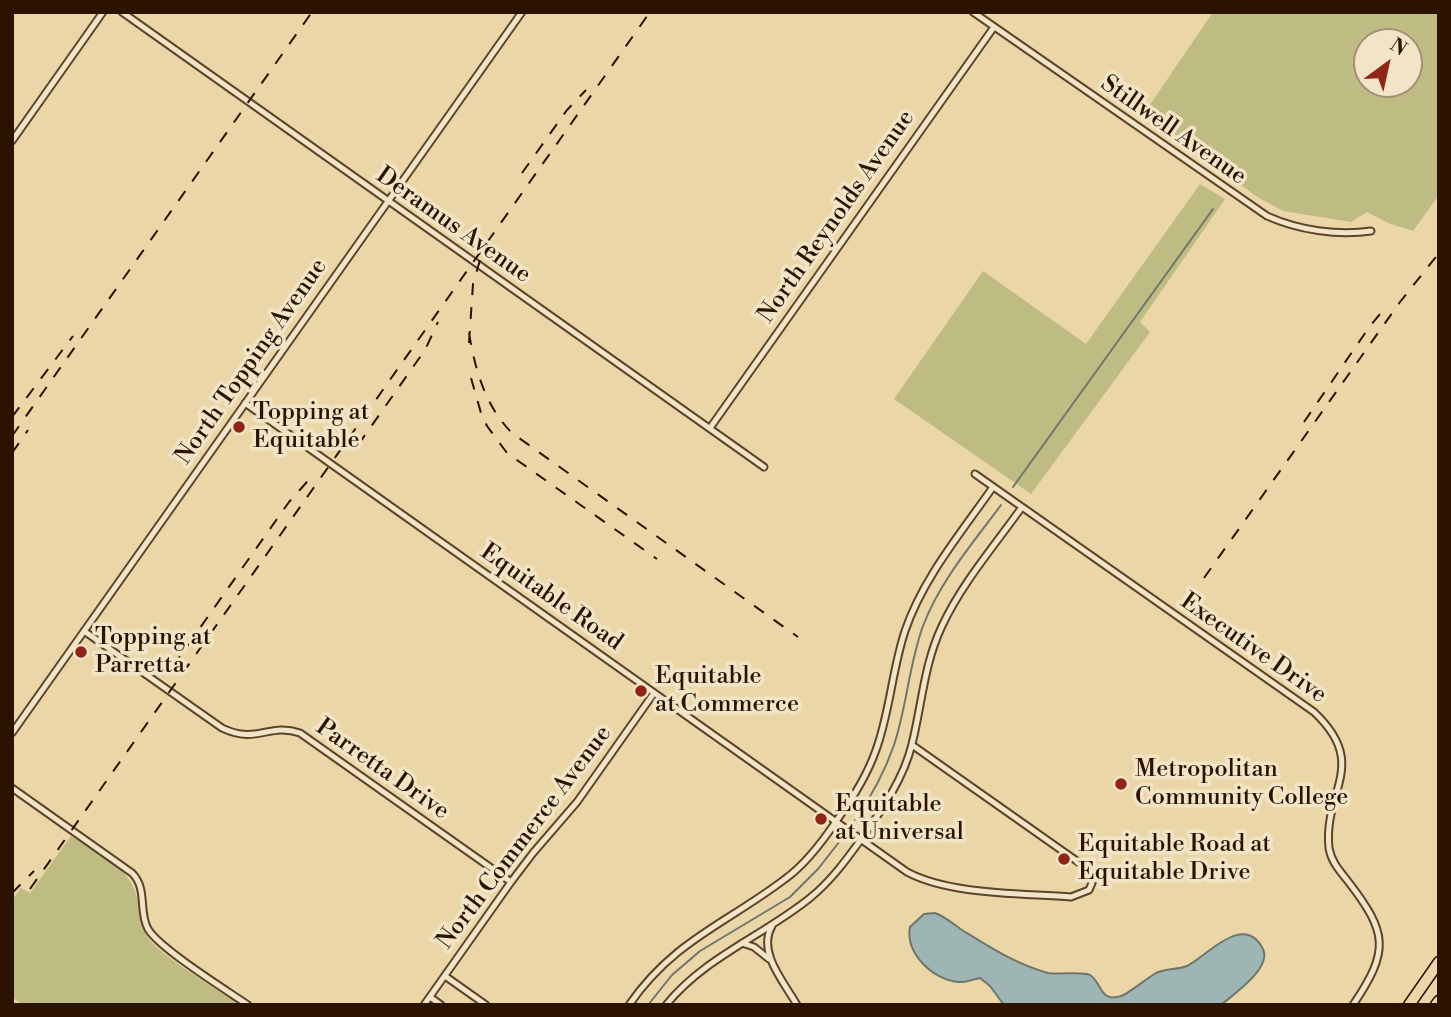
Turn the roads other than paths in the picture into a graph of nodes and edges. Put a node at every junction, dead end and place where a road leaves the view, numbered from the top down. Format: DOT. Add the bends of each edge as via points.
graph roads {
  1 [pos="103,12"];
  2 [pos="121,12"];
  3 [pos="522,12"];
  4 [pos="973,12"];
  5 [pos="994,27"];
  6 [pos="12,141"];
  7 [pos="388,201"];
  8 [pos="1371,231"];
  9 [pos="245,403"];
  10 [pos="710,428"];
  11 [pos="764,467"];
  12 [pos="975,474"];
  13 [pos="993,486"];
  14 [pos="1022,507"];
  15 [pos="84,631"];
  16 [pos="654,693"];
  17 [pos="12,733"];
  18 [pos="912,745"];
  19 [pos="12,788"];
  20 [pos="836,822"];
  21 [pos="861,839"];
  22 [pos="511,882"];
  23 [pos="775,922"];
  24 [pos="741,943"];
  25 [pos="1439,962"];
  26 [pos="773,964"];
  27 [pos="444,976"];
  28 [pos="430,997"];
  29 [pos="248,1005"];
  30 [pos="424,1005"];
  31 [pos="441,1005"];
  32 [pos="486,1005"];
  33 [pos="629,1005"];
  34 [pos="666,1005"];
  35 [pos="797,1005"];
  36 [pos="1353,1005"];
  37 [pos="1409,1005"];
  1 -- 6 [label="street"];
  2 -- 7 [label="street, Deramus Avenue"];
  3 -- 7 [label="street, North Topping Avenue"];
  4 -- 5 [label="street, Stillwell Avenue"];
  5 -- 8 [label="street, Stillwell Avenue" via="1267,216 1296,227"];
  5 -- 10 [label="street, North Reynolds Avenue"];
  7 -- 9 [label="street, North Topping Avenue"];
  7 -- 10 [label="street, Deramus Avenue"];
  9 -- 15 [label="street, North Topping Avenue"];
  9 -- 16 [label="street, Equitable Road"];
  10 -- 11 [label="street, Deramus Avenue"];
  12 -- 13 [label="street, Executive Drive"];
  13 -- 14 [label="street, Executive Drive"];
  13 -- 20 [label="street" via="914,607 877,750"];
  14 -- 18 [label="street" via="942,626 929,660"];
  14 -- 36 [label="street, Executive Drive" via="1329,726 1343,766 1329,831 1331,857 1371,916 1380,942 1376,967"];
  15 -- 17 [label="street, North Topping Avenue"];
  15 -- 22 [label="street, Parretta Drive" via="235,734 255,736 282,729 300,733"];
  16 -- 20 [label="street, Equitable Road"];
  16 -- 22 [label="street, North Commerce Avenue" via="577,802"];
  18 -- 21 [label="street" via="893,789"];
  18 -- 21 [label="street, Equitable Road" via="1091,871 1089,890 1071,897 934,883 907,872"];
  19 -- 29 [label="street" via="132,873 142,889 145,922 157,940"];
  20 -- 21 [label="street, Equitable Road"];
  20 -- 33 [label="street" via="786,878 679,949"];
  21 -- 23 [label="street" via="824,885"];
  22 -- 27 [label="street, North Commerce Avenue"];
  23 -- 24 [label="street"];
  23 -- 26 [label="street" via="767,940"];
  24 -- 26 [label="street" via="760,950"];
  24 -- 34 [label="street" via="698,972"];
  25 -- 37 [label="highway"];
  26 -- 35 [label="street"];
  27 -- 28 [label="street, North Commerce Avenue"];
  27 -- 32 [label="street"];
  28 -- 30 [label="street, North Commerce Avenue"];
  28 -- 31 [label="street"];
}
